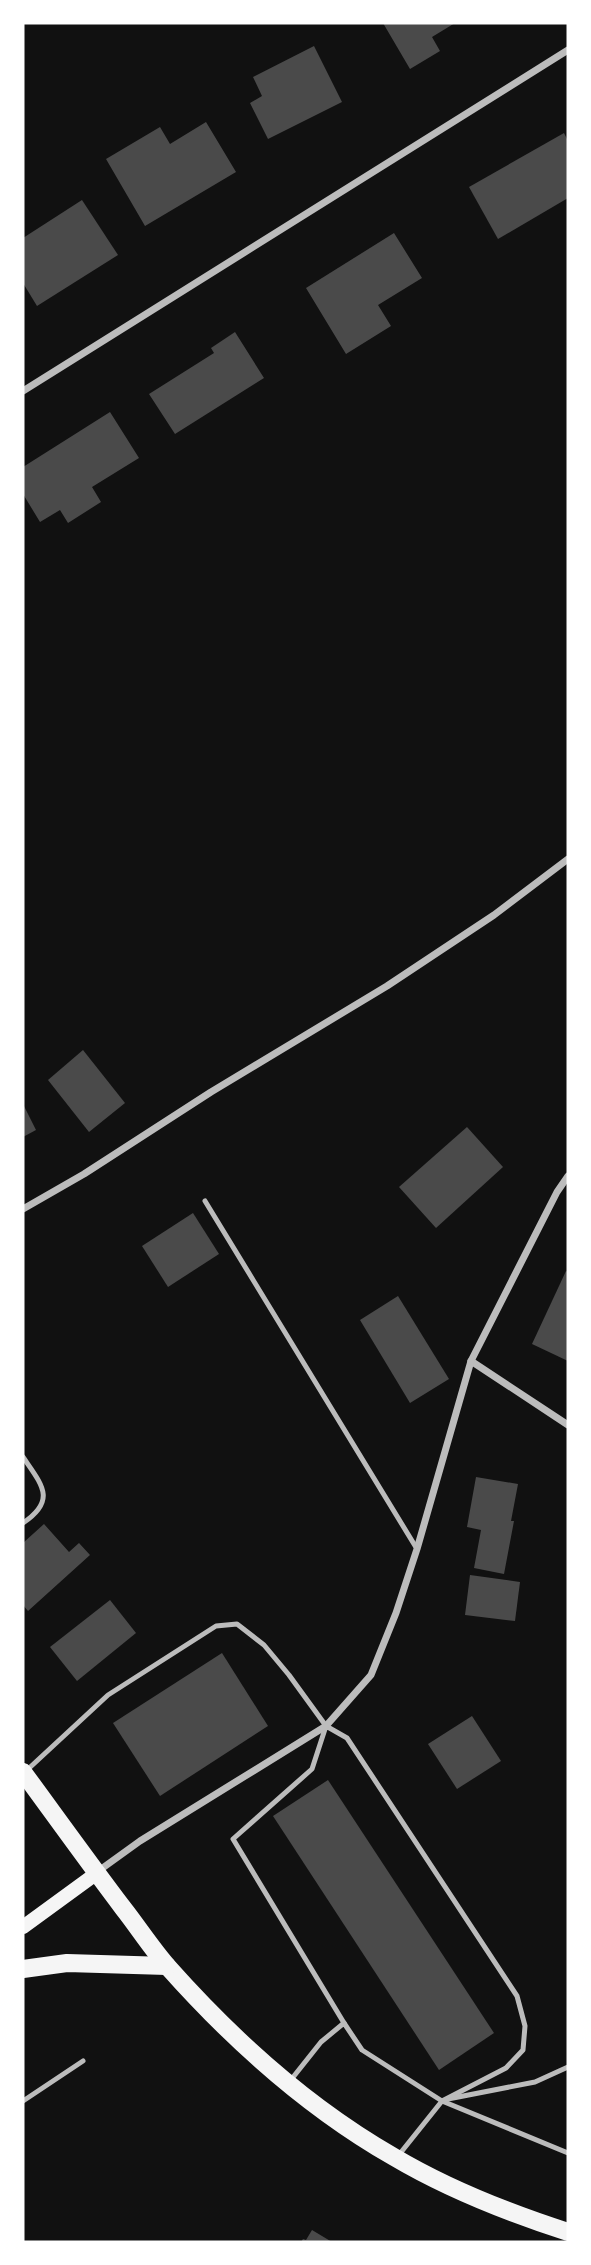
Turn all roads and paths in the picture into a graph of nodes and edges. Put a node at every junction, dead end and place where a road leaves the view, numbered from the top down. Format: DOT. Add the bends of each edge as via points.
graph roads {
  1 [pos="568,50"];
  2 [pos="23,391"];
  3 [pos="568,859"];
  4 [pos="568,1176"];
  5 [pos="205,1201"];
  6 [pos="23,1209"];
  7 [pos="471,1361"];
  8 [pos="568,1425"];
  9 [pos="23,1457"];
  10 [pos="23,1523"];
  11 [pos="417,1549"];
  12 [pos="326,1726"];
  13 [pos="23,1772"];
  14 [pos="97,1873"];
  15 [pos="23,1927"];
  16 [pos="167,1966"];
  17 [pos="23,1969"];
  18 [pos="344,2023"];
  19 [pos="83,2061"];
  20 [pos="568,2067"];
  21 [pos="288,2083"];
  22 [pos="23,2101"];
  23 [pos="442,2101"];
  24 [pos="568,2153"];
  25 [pos="396,2158"];
  26 [pos="568,2232"];
  1 -- 2 [label="street"];
  3 -- 6 [label="street" via="387,986"];
  4 -- 7 [label="street"];
  5 -- 11 [label="lane"];
  7 -- 8 [label="street"];
  7 -- 11 [label="street"];
  9 -- 10 [label="lane" via="44,1495 39,1510"];
  11 -- 12 [label="street" via="371,1675"];
  12 -- 13 [label="lane" via="264,1645 237,1624 216,1626 108,1695"];
  12 -- 14 [label="street" via="140,1841"];
  12 -- 18 [label="lane" via="312,1769 233,1839"];
  12 -- 23 [label="lane" via="347,1738 517,1996 525,2026 523,2050 506,2068"];
  13 -- 14 [label="main road"];
  14 -- 15 [label="main road"];
  14 -- 16 [label="main road"];
  16 -- 17 [label="main road" via="67,1963"];
  16 -- 21 [label="main road"];
  18 -- 21 [label="lane" via="321,2042"];
  18 -- 23 [label="lane" via="362,2050"];
  19 -- 22 [label="lane"];
  20 -- 23 [label="lane" via="535,2082"];
  21 -- 25 [label="main road"];
  23 -- 24 [label="lane"];
  23 -- 25 [label="lane"];
  25 -- 26 [label="main road" via="472,2195"];
}
